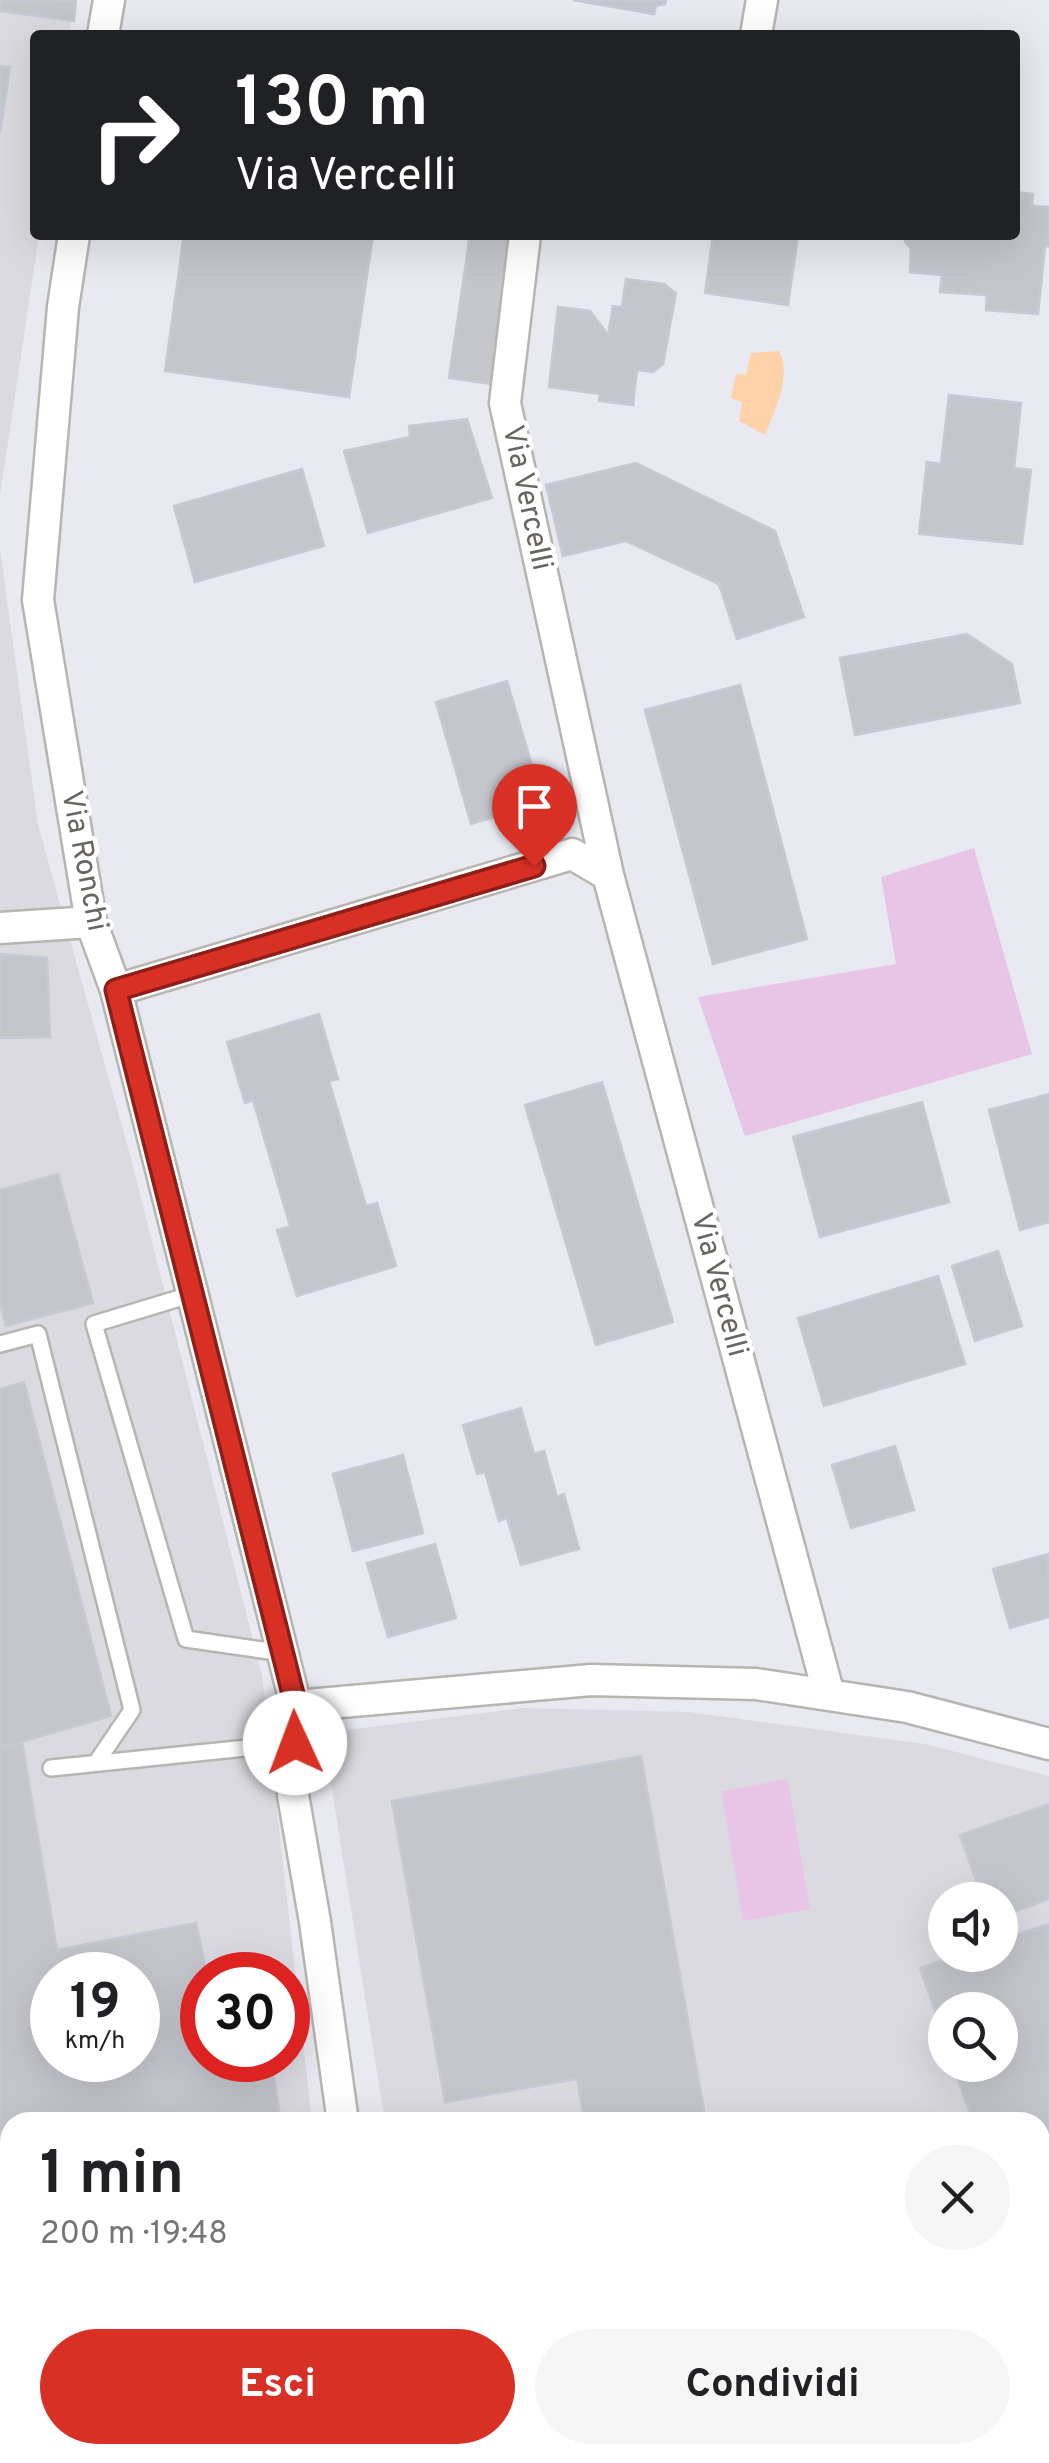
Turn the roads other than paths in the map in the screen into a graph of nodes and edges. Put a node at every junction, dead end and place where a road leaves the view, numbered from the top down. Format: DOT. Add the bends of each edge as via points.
graph roads {
  1 [pos="109,0"];
  2 [pos="762,0"];
  3 [pos="105,30"];
  4 [pos="757,30"];
  5 [pos="73,240"];
  6 [pos="524,240"];
  7 [pos="608,875"];
  8 [pos="90,922"];
  9 [pos="0,928"];
  10 [pos="116,990"];
  11 [pos="193,1294"];
  12 [pos="0,1344"];
  13 [pos="284,1653"];
  14 [pos="828,1695"];
  15 [pos="296,1706"];
  16 [pos="295,1743"];
  17 [pos="1049,1744"];
  18 [pos="96,1764"];
  19 [pos="51,1768"];
  20 [pos="343,2112"];
  1 -- 3 [label="street"];
  2 -- 4 [label="street"];
  5 -- 8 [label="street, Via Ronchi" via="38,600"];
  6 -- 7 [label="street, Via Vercelli" via="505,403"];
  7 -- 10 [label="street" via="572,854"];
  7 -- 14 [label="street, Via Vercelli"];
  8 -- 9 [label="street"];
  8 -- 10 [label="street, Via Ronchi"];
  10 -- 11 [label="street, Via Ronchi"];
  11 -- 13 [label="street, Via Ronchi"];
  11 -- 13 [label="lane" via="94,1324 186,1639"];
  12 -- 18 [label="lane" via="38,1334 132,1710"];
  13 -- 15 [label="street, Via Ronchi"];
  14 -- 15 [label="street" via="756,1684 590,1680"];
  14 -- 17 [label="street" via="908,1707"];
  15 -- 16 [label="street, Via Ronchi"];
  16 -- 18 [label="lane"];
  16 -- 20 [label="street, Via Ronchi" via="292,1795"];
  18 -- 19 [label="lane"];
}
